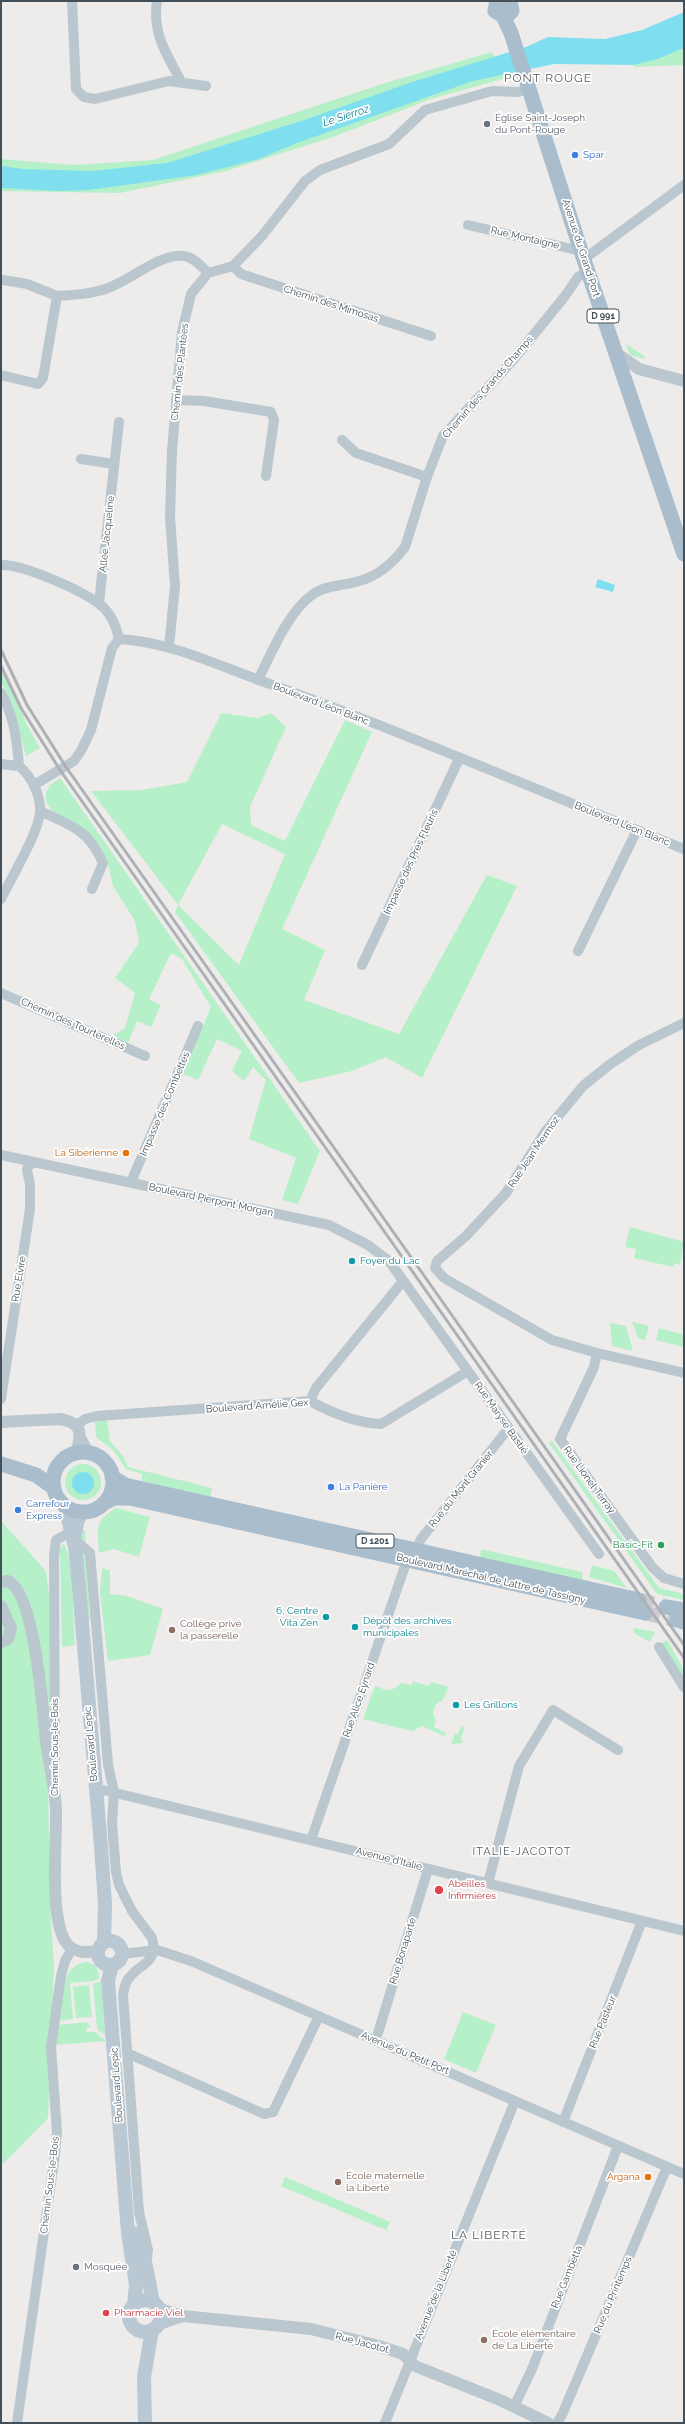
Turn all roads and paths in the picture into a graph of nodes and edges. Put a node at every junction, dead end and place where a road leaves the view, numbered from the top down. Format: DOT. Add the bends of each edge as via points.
graph roads {
  1 [pos="72,1"];
  2 [pos="157,1"];
  3 [pos="506,5"];
  4 [pos="182,83"];
  5 [pos="527,83"];
  6 [pos="206,86"];
  7 [pos="684,185"];
  8 [pos="468,225"];
  9 [pos="585,260"];
  10 [pos="233,266"];
  11 [pos="208,273"];
  12 [pos="3,280"];
  13 [pos="57,296"];
  14 [pos="431,336"];
  15 [pos="616,353"];
  16 [pos="1,375"];
  17 [pos="684,381"];
  18 [pos="176,400"];
  19 [pos="119,422"];
  20 [pos="342,440"];
  21 [pos="81,459"];
  22 [pos="114,464"];
  23 [pos="266,476"];
  24 [pos="427,476"];
  25 [pos="684,554"];
  26 [pos="1,565"];
  27 [pos="99,603"];
  28 [pos="119,639"];
  29 [pos="170,647"];
  30 [pos="258,680"];
  31 [pos="1,693"];
  32 [pos="459,759"];
  33 [pos="1,764"];
  34 [pos="19,766"];
  35 [pos="34,785"];
  36 [pos="40,811"];
  37 [pos="636,830"];
  38 [pos="684,849"];
  39 [pos="92,890"];
  40 [pos="1,899"];
  41 [pos="578,951"];
  42 [pos="362,965"];
  43 [pos="1,993"];
  44 [pos="684,1023"];
  45 [pos="198,1026"];
  46 [pos="145,1056"];
  47 [pos="1,1155"];
  48 [pos="34,1162"];
  49 [pos="131,1182"];
  50 [pos="403,1281"];
  51 [pos="597,1353"];
  52 [pos="468,1371"];
  53 [pos="684,1373"];
  54 [pos="1,1399"];
  55 [pos="310,1401"];
  56 [pos="1,1422"];
  57 [pos="77,1425"];
  58 [pos="508,1429"];
  59 [pos="82,1452"];
  60 [pos="1,1464"];
  61 [pos="58,1466"];
  62 [pos="16,1468"];
  63 [pos="112,1477"];
  64 [pos="53,1487"];
  65 [pos="104,1503"];
  66 [pos="65,1506"];
  67 [pos="82,1512"];
  68 [pos="73,1535"];
  69 [pos="599,1554"];
  70 [pos="412,1555"];
  71 [pos="1,1582"];
  72 [pos="684,1584"];
  73 [pos="1,1606"];
  74 [pos="642,1607"];
  75 [pos="666,1607"];
  76 [pos="682,1618"];
  77 [pos="1,1642"];
  78 [pos="659,1647"];
  79 [pos="684,1687"];
  80 [pos="618,1750"];
  81 [pos="95,1788"];
  82 [pos="54,1791"];
  83 [pos="114,1792"];
  84 [pos="311,1840"];
  85 [pos="428,1869"];
  86 [pos="488,1883"];
  87 [pos="642,1921"];
  88 [pos="684,1931"];
  89 [pos="94,1946"];
  90 [pos="154,1950"];
  91 [pos="122,1952"];
  92 [pos="111,1965"];
  93 [pos="319,2016"];
  94 [pos="378,2033"];
  95 [pos="127,2053"];
  96 [pos="515,2101"];
  97 [pos="563,2122"];
  98 [pos="618,2146"];
  99 [pos="667,2167"];
  100 [pos="684,2174"];
  101 [pos="126,2206"];
  102 [pos="146,2266"];
  103 [pos="134,2305"];
  104 [pos="157,2305"];
  105 [pos="184,2316"];
  106 [pos="151,2328"];
  107 [pos="410,2360"];
  108 [pos="514,2407"];
  109 [pos="17,2423"];
  110 [pos="145,2423"];
  111 [pos="385,2423"];
  112 [pos="548,2423"];
  113 [pos="557,2423"];
  1 -- 4 [label="street" via="76,89 84,98 95,99 169,81"];
  2 -- 4 [label="street" via="155,17 159,40"];
  3 -- 5 [label="main road, D 991" via="512,37"];
  4 -- 6 [label="street"];
  5 -- 9 [label="main road, Avenue du Grand Port / D 991"];
  5 -- 10 [label="street" via="518,92 492,91 425,110 389,144 320,170 305,181 262,236"];
  7 -- 9 [label="street, Chemin des Grands Champs"];
  8 -- 9 [label="street, Rue Montaigne"];
  9 -- 15 [label="main road, Avenue du Grand Port / D 991"];
  9 -- 24 [label="street, Chemin des Grands Champs" via="578,277 565,296 514,359 443,436"];
  10 -- 11 [label="street"];
  10 -- 14 [label="street, Chemin des Mimosas" via="241,274"];
  11 -- 13 [label="street" via="192,258 171,256 108,288 88,294"];
  11 -- 18 [label="street, Chemin des Plantées" via="191,294 182,332"];
  12 -- 13 [label="street" via="27,284"];
  13 -- 16 [label="street" via="43,378 38,384"];
  15 -- 17 [label="street" via="633,366 649,373"];
  15 -- 25 [label="main road, Avenue du Grand Port / D 991"];
  18 -- 23 [label="street" via="204,401 271,412 274,420"];
  18 -- 29 [label="street, Chemin des Plantées" via="170,518 175,586"];
  19 -- 22 [label="street, Allée Jacqueline"];
  20 -- 24 [label="street" via="356,453"];
  21 -- 22 [label="street"];
  22 -- 27 [label="street, Allée Jacqueline"];
  24 -- 30 [label="street, Chemin des Grands Champs" via="405,547 398,556 370,577 326,588 312,595 287,626"];
  26 -- 27 [label="street" via="11,564 38,574"];
  27 -- 28 [label="street" via="115,622"];
  28 -- 29 [label="street, Boulevard Léon Blanc" via="140,640"];
  28 -- 35 [label="street" via="112,648 91,730 82,749 74,761"];
  29 -- 30 [label="street, Boulevard Léon Blanc"];
  30 -- 32 [label="street, Boulevard Léon Blanc"];
  31 -- 34 [label="street" via="15,728"];
  32 -- 37 [label="street, Boulevard Léon Blanc"];
  32 -- 42 [label="street, Impasse des Prés Fleuris"];
  33 -- 34 [label="street"];
  34 -- 35 [label="street"];
  35 -- 36 [label="street"];
  36 -- 39 [label="street" via="82,831 95,846 103,863"];
  36 -- 40 [label="street" via="37,826"];
  37 -- 38 [label="street, Boulevard Léon Blanc"];
  37 -- 41 [label="street"];
  43 -- 46 [label="street, Chemin des Tourterelles"];
  44 -- 51 [label="street, Rue Jean Mermoz" via="639,1045 584,1086 546,1132 506,1193 466,1236 437,1262 435,1268 444,1278 552,1340"];
  45 -- 49 [label="street, Impasse des Combettes"];
  47 -- 48 [label="street, Boulevard Pierpont Morgan"];
  48 -- 49 [label="street, Boulevard Pierpont Morgan"];
  48 -- 54 [label="street, Rue Elvire" via="27,1170 30,1209"];
  49 -- 50 [label="street, Boulevard Pierpont Morgan" via="329,1225 368,1245 389,1261"];
  50 -- 52 [label="street, Rue Maryse Bastié"];
  50 -- 55 [label="street" via="316,1388"];
  51 -- 53 [label="street"];
  51 -- 72 [label="street, Rue Lionel Terray" via="594,1366 560,1439 652,1568 664,1578"];
  52 -- 55 [label="street, Boulevard Amélie Gex" via="382,1424 332,1414"];
  52 -- 58 [label="street, Rue Maryse Bastié"];
  55 -- 57 [label="street, Boulevard Amélie Gex" via="97,1416"];
  56 -- 57 [label="street" via="60,1419"];
  57 -- 59 [label="street"];
  58 -- 69 [label="street, Rue Maryse Bastié"];
  58 -- 70 [label="street, Rue du Mont Granier" via="426,1532"];
  59 -- 61 [label="main road" via="63,1459"];
  59 -- 63 [label="main road" via="104,1461"];
  60 -- 62 [label="main road"];
  61 -- 62 [label="main road"];
  61 -- 64 [label="main road" via="54,1472"];
  62 -- 64 [label="main road" via="36,1475"];
  63 -- 65 [label="main road" via="111,1491"];
  63 -- 70 [label="main road, Boulevard Maréchal de Lattre de Tassigny / D 1201" via="125,1485"];
  64 -- 66 [label="main road" via="58,1499"];
  65 -- 67 [label="main road" via="94,1510"];
  65 -- 70 [label="main road, Boulevard Maréchal de Lattre de Tassigny / D 1201" via="114,1498 130,1498"];
  66 -- 67 [label="main road"];
  66 -- 68 [label="main road, Boulevard Lepic"];
  67 -- 68 [label="main road"];
  68 -- 81 [label="main road, Boulevard Lepic"];
  68 -- 82 [label="street, Chemin Sous-le-Bois" via="56,1540 54,1556"];
  68 -- 83 [label="street, Boulevard Lepic" via="90,1553 108,1764"];
  70 -- 74 [label="main road, Boulevard Maréchal de Lattre de Tassigny / D 1201"];
  70 -- 84 [label="street, Rue Alice Eynard"];
  71 -- 82 [label="street" via="8,1580 18,1588 31,1631 42,1686 46,1744"];
  73 -- 77 [label="street" via="11,1628 8,1639"];
  75 -- 76 [label="main road"];
  78 -- 79 [label="street"];
  80 -- 86 [label="street" via="553,1710 519,1766"];
  81 -- 83 [label="street, Avenue d'Italie"];
  81 -- 89 [label="main road, Boulevard Lepic"];
  82 -- 89 [label="street, Chemin Sous-le-Bois" via="57,1918 60,1928"];
  83 -- 84 [label="street, Avenue d'Italie"];
  83 -- 90 [label="street, Boulevard Lepic" via="112,1823 119,1885 132,1911 152,1938"];
  84 -- 85 [label="street, Avenue d'Italie"];
  85 -- 86 [label="street, Avenue d'Italie"];
  85 -- 94 [label="street, Rue Bonaparte"];
  86 -- 87 [label="street, Avenue d'Italie"];
  87 -- 88 [label="street, Avenue d'Italie"];
  87 -- 97 [label="street, Rue Pasteur"];
  89 -- 91 [label="main road" via="117,1943"];
  89 -- 92 [label="main road" via="103,1963"];
  89 -- 109 [label="street, Chemin Sous-le-Bois" via="62,1969 51,2047 57,2132 55,2154"];
  90 -- 91 [label="street, Avenue du Petit Port"];
  90 -- 93 [label="street, Avenue du Petit Port" via="191,1961"];
  90 -- 95 [label="street" via="150,1961 126,1982 123,1995"];
  91 -- 92 [label="main road" via="119,1961"];
  92 -- 101 [label="main road, Boulevard Lepic" via="108,1982"];
  93 -- 95 [label="street" via="274,2112 270,2114 264,2114"];
  93 -- 96 [label="street, Avenue du Petit Port"];
  95 -- 102 [label="street" via="139,2212 148,2250"];
  96 -- 97 [label="street, Avenue du Petit Port"];
  96 -- 107 [label="street, Avenue de la Liberté"];
  97 -- 98 [label="street, Avenue du Petit Port"];
  98 -- 99 [label="street, Avenue du Petit Port"];
  98 -- 108 [label="street, Rue Gambetta" via="532,2369"];
  99 -- 100 [label="street, Avenue du Petit Port"];
  99 -- 113 [label="street, Rue du Printemps"];
  101 -- 102 [label="main road"];
  101 -- 103 [label="main road" via="136,2284"];
  102 -- 104 [label="main road"];
  103 -- 104 [label="main road" via="143,2300"];
  103 -- 106 [label="main road" via="130,2309 132,2324"];
  104 -- 105 [label="street, Rue Jacotot"];
  104 -- 106 [label="main road"];
  105 -- 106 [label="street"];
  105 -- 107 [label="street, Rue Jacotot" via="311,2329 379,2346 403,2354"];
  106 -- 110 [label="main road" via="144,2372"];
  107 -- 108 [label="street, Rue Jacotot" via="415,2366"];
  107 -- 111 [label="street, Avenue de la Liberté"];
  108 -- 112 [label="street, Rue Jacotot"];
}
